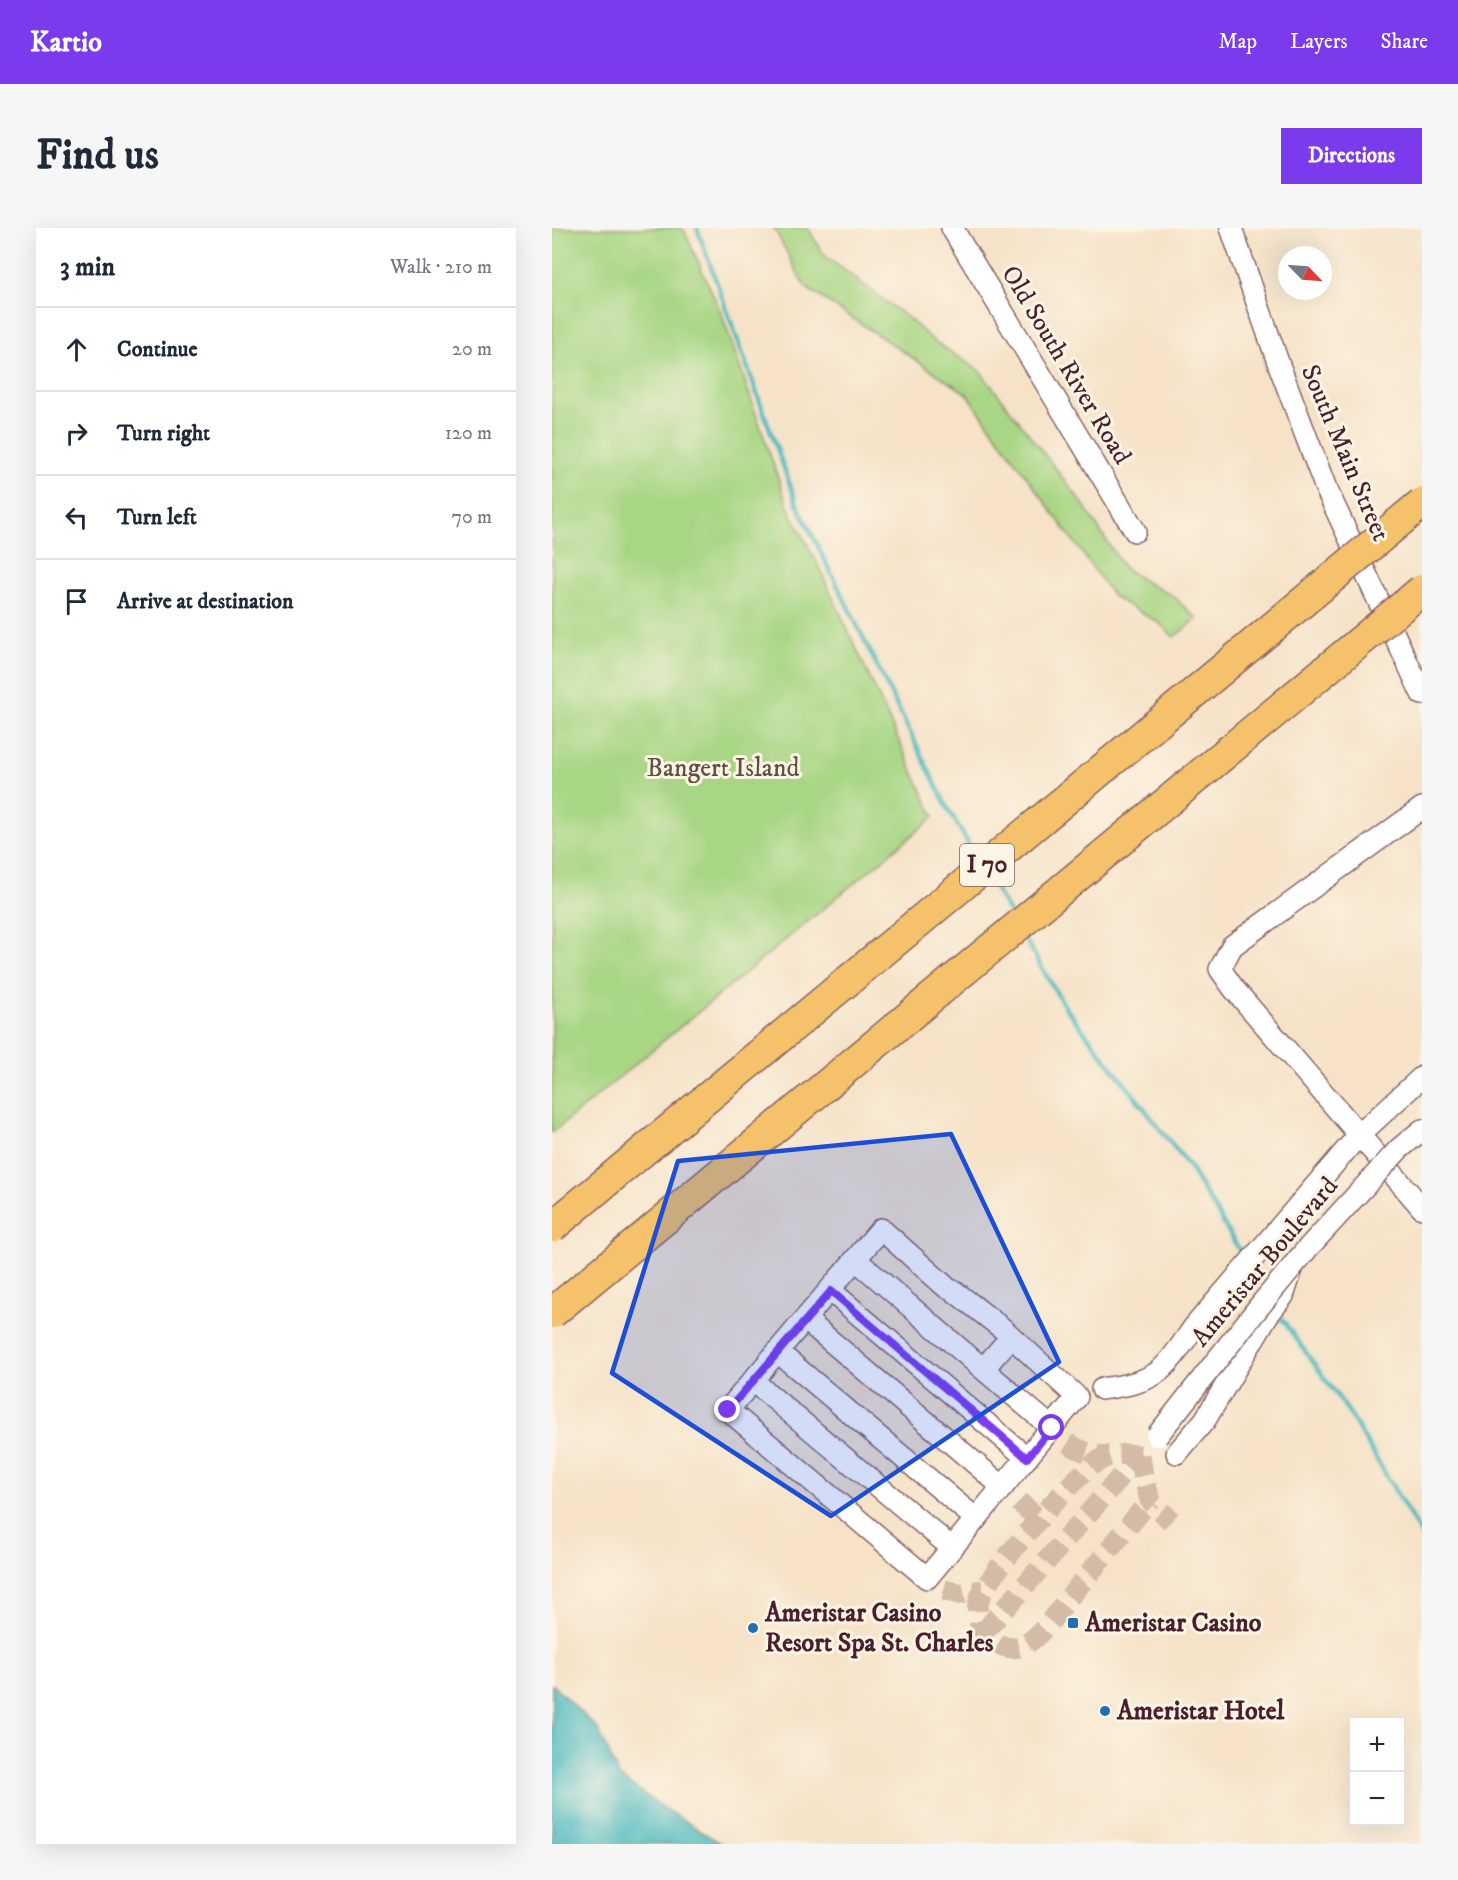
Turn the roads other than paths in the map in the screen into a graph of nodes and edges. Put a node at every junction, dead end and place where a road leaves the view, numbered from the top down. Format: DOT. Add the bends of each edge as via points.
graph roads {
  1 [pos="952,228"];
  2 [pos="1231,228"];
  3 [pos="1422,503"];
  4 [pos="1135,531"];
  5 [pos="1422,590"];
  6 [pos="1422,694"];
  7 [pos="1422,808"];
  8 [pos="1422,1077"];
  9 [pos="1422,1130"];
  10 [pos="1359,1134"];
  11 [pos="1422,1208"];
  12 [pos="552,1227"];
  13 [pos="856,1260"];
  14 [pos="1293,1266"];
  15 [pos="831,1291"];
  16 [pos="552,1313"];
  17 [pos="806,1320"];
  18 [pos="1011,1337"];
  19 [pos="778,1352"];
  20 [pos="984,1368"];
  21 [pos="753,1381"];
  22 [pos="1102,1389"];
  23 [pos="1052,1428"];
  24 [pos="1156,1436"];
  25 [pos="1177,1454"];
  26 [pos="1027,1458"];
  27 [pos="1003,1487"];
  28 [pos="976,1519"];
  29 [pos="952,1548"];
  1 -- 4 [label="street, Old South River Road"];
  2 -- 6 [label="street, South Main Street" via="1325,486"];
  3 -- 12 [label="highway, I 70, bridge"];
  5 -- 16 [label="highway, I 70, bridge"];
  7 -- 10 [label="street" via="1232,946 1220,969"];
  8 -- 10 [label="street"];
  9 -- 14 [label="street, Ameristar Boulevard, bridge" via="1399,1149"];
  10 -- 11 [label="street"];
  10 -- 22 [label="street" via="1157,1373 1132,1384"];
  13 -- 15 [label="street"];
  13 -- 18 [label="street" via="881,1229"];
  13 -- 20 [label="street"];
  14 -- 24 [label="street, Ameristar Boulevard, bridge"];
  14 -- 25 [label="street" via="1283,1296 1205,1420"];
  15 -- 17 [label="street"];
  15 -- 26 [label="street"];
  17 -- 19 [label="street"];
  17 -- 27 [label="street"];
  18 -- 20 [label="street"];
  18 -- 23 [label="street" via="1077,1397"];
  19 -- 21 [label="street"];
  19 -- 28 [label="street"];
  20 -- 23 [label="street"];
  21 -- 29 [label="street"];
  21 -- 29 [label="street" via="728,1410 927,1578"];
  23 -- 26 [label="street"];
  26 -- 27 [label="street"];
  27 -- 28 [label="street"];
  28 -- 29 [label="street"];
}
